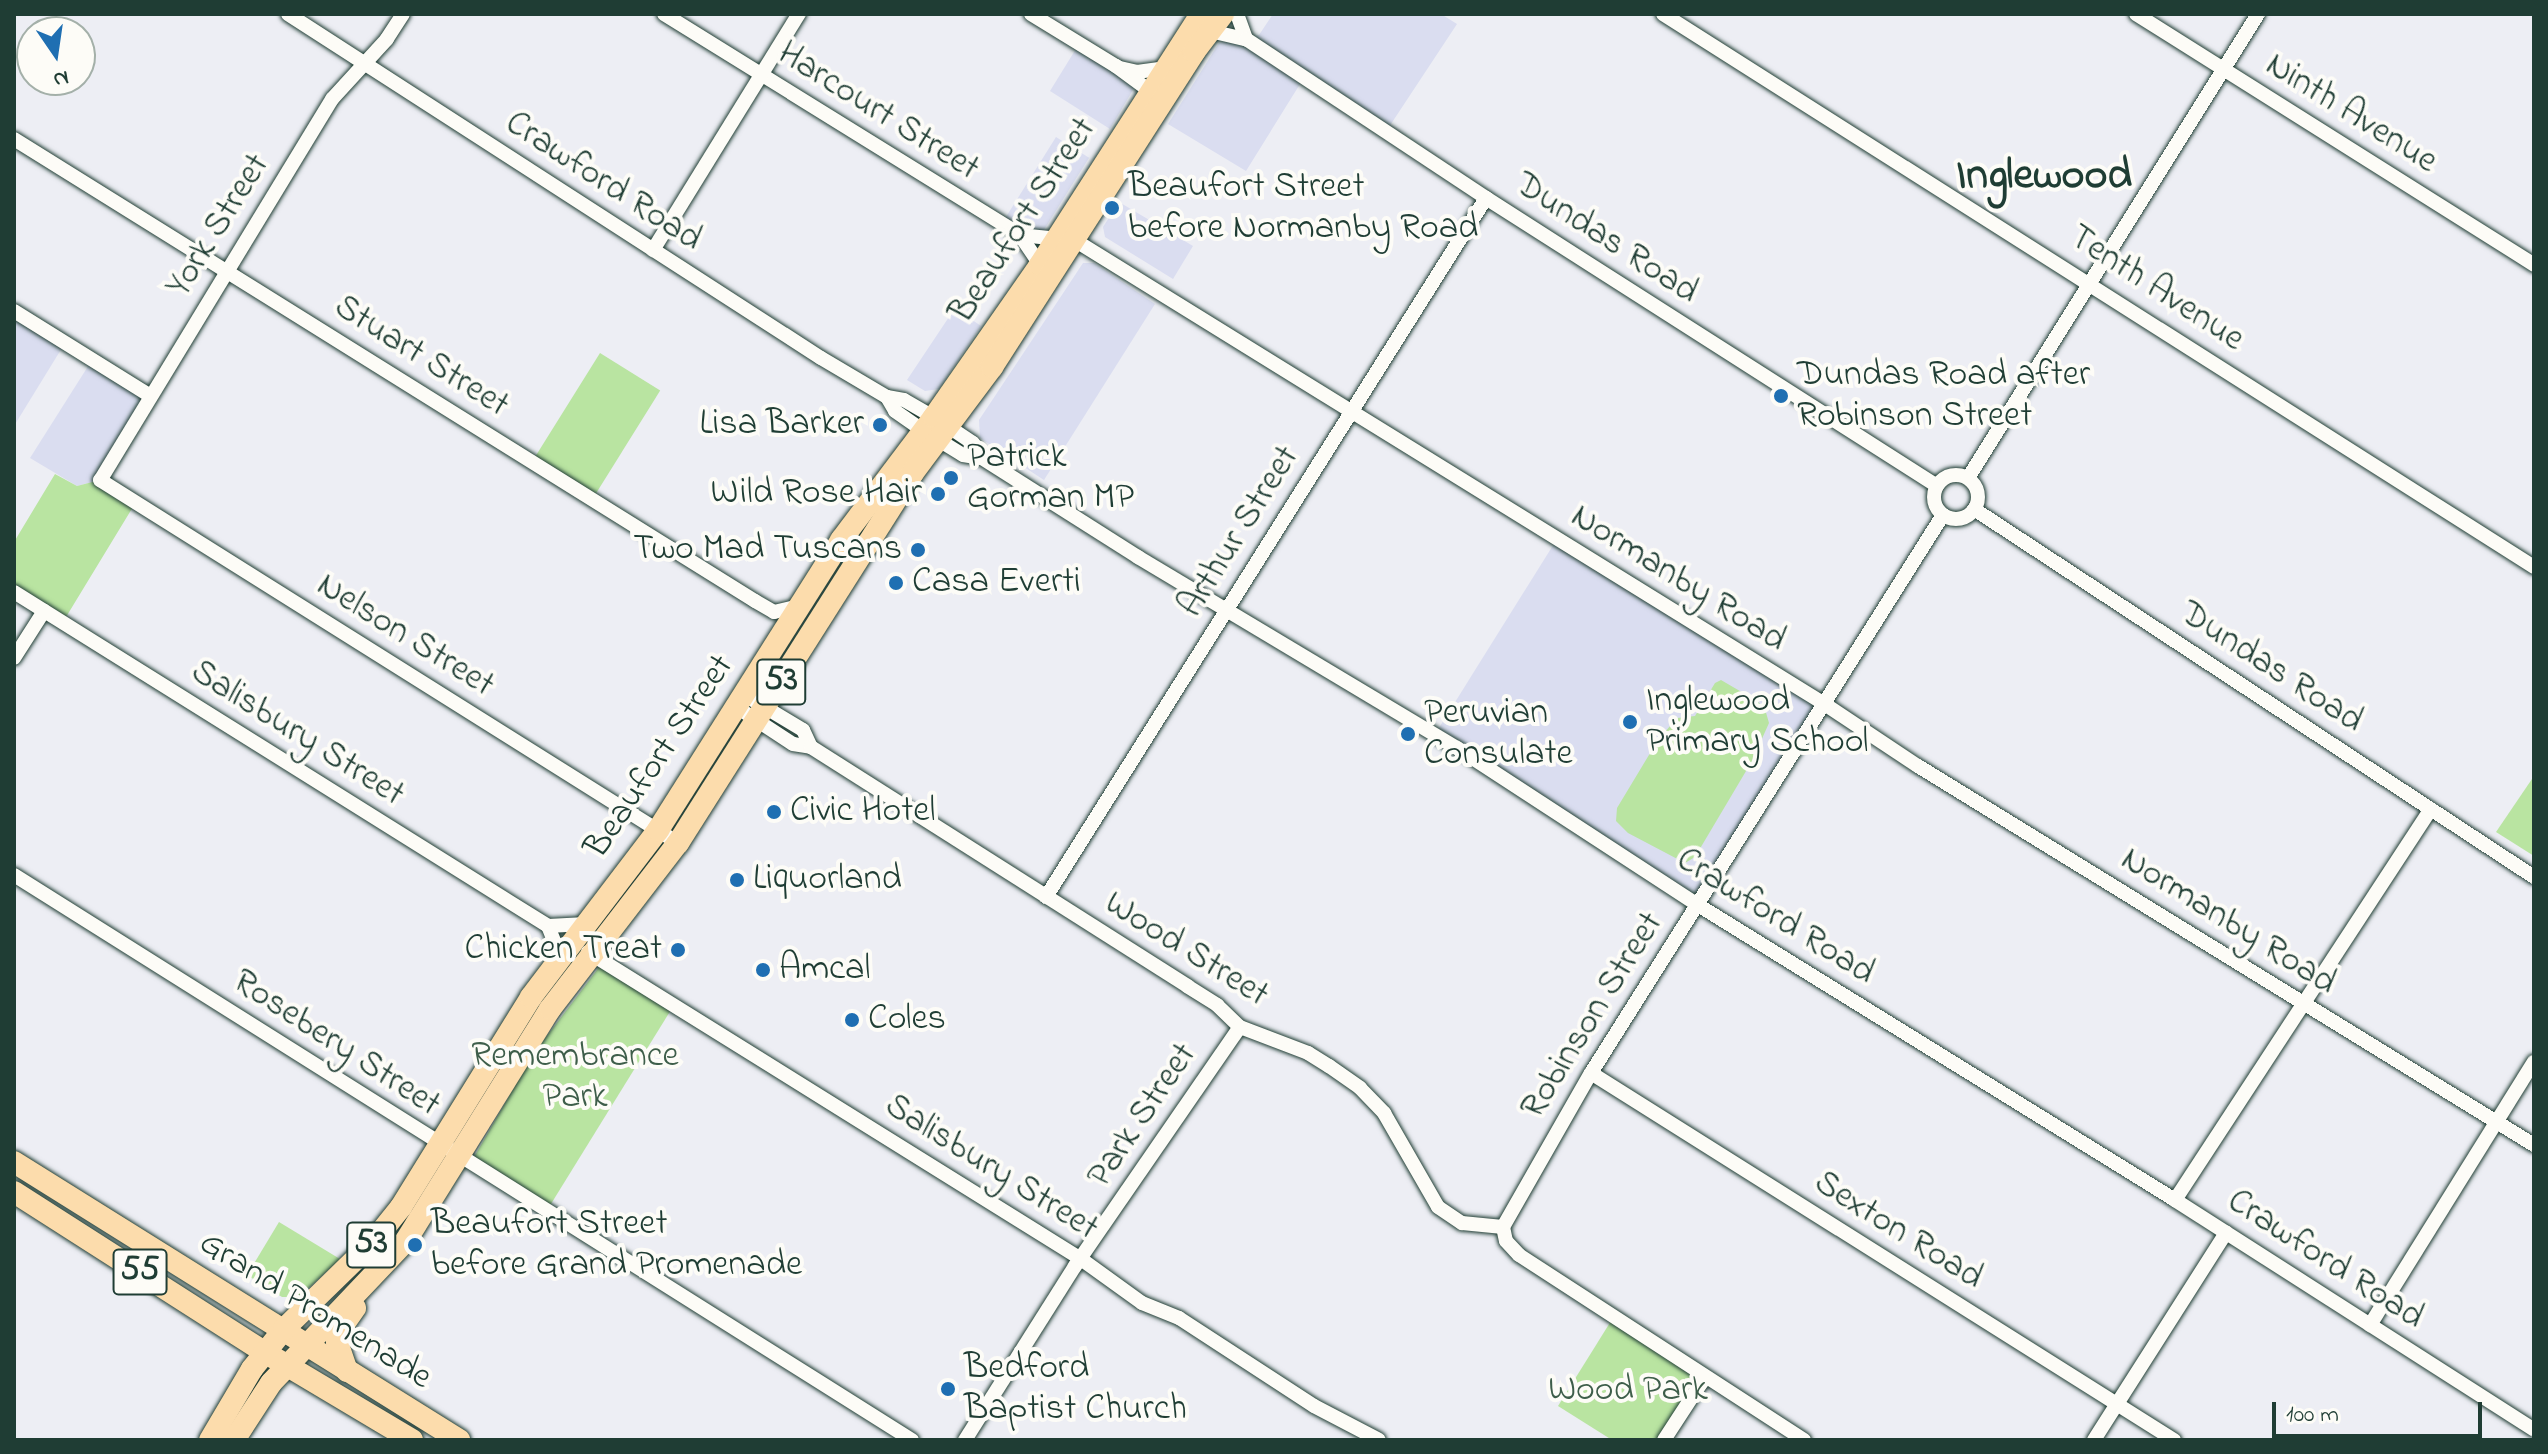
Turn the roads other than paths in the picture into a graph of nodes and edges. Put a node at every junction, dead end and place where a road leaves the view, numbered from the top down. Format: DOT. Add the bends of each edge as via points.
graph roads {
  1 [pos="288,14"];
  2 [pos="403,14"];
  3 [pos="664,14"];
  4 [pos="799,14"];
  5 [pos="1031,14"];
  6 [pos="1237,14"];
  7 [pos="1663,14"];
  8 [pos="2136,14"];
  9 [pos="2258,14"];
  10 [pos="1211,20"];
  11 [pos="1246,39"];
  12 [pos="365,64"];
  13 [pos="1116,66"];
  14 [pos="1165,68"];
  15 [pos="2223,69"];
  16 [pos="761,75"];
  17 [pos="1156,96"];
  18 [pos="14,139"];
  19 [pos="1486,198"];
  20 [pos="1020,235"];
  21 [pos="1066,240"];
  22 [pos="653,250"];
  23 [pos="1040,265"];
  24 [pos="2534,265"];
  25 [pos="225,272"];
  26 [pos="2091,282"];
  27 [pos="14,311"];
  28 [pos="149,395"];
  29 [pos="1351,411"];
  30 [pos="936,429"];
  31 [pos="1968,478"];
  32 [pos="100,480"];
  33 [pos="1937,486"];
  34 [pos="1974,509"];
  35 [pos="1943,515"];
  36 [pos="2534,567"];
  37 [pos="14,592"];
  38 [pos="800,606"];
  39 [pos="44,611"];
  40 [pos="1226,612"];
  41 [pos="14,658"];
  42 [pos="739,700"];
  43 [pos="1823,703"];
  44 [pos="761,714"];
  45 [pos="2431,809"];
  46 [pos="658,830"];
  47 [pos="678,843"];
  48 [pos="14,875"];
  49 [pos="2534,877"];
  50 [pos="1046,897"];
  51 [pos="1698,905"];
  52 [pos="586,924"];
  53 [pos="548,926"];
  54 [pos="572,943"];
  55 [pos="592,955"];
  56 [pos="555,964"];
  57 [pos="2304,1004"];
  58 [pos="1240,1027"];
  59 [pos="2534,1062"];
  60 [pos="1591,1073"];
  61 [pos="2499,1123"];
  62 [pos="2534,1145"];
  63 [pos="450,1152"];
  64 [pos="14,1162"];
  65 [pos="14,1192"];
  66 [pos="2175,1200"];
  67 [pos="1503,1227"];
  68 [pos="2226,1233"];
  69 [pos="1081,1259"];
  70 [pos="379,1269"];
  71 [pos="2370,1325"];
  72 [pos="284,1329"];
  73 [pos="238,1334"];
  74 [pos="306,1344"];
  75 [pos="266,1353"];
  76 [pos="286,1365"];
  77 [pos="347,1371"];
  78 [pos="1705,1377"];
  79 [pos="2116,1404"];
  80 [pos="2534,1430"];
  81 [pos="197,1440"];
  82 [pos="210,1440"];
  83 [pos="234,1440"];
  84 [pos="412,1440"];
  85 [pos="459,1440"];
  86 [pos="912,1440"];
  87 [pos="965,1440"];
  88 [pos="1379,1440"];
  89 [pos="1664,1440"];
  90 [pos="1804,1440"];
  91 [pos="2094,1440"];
  92 [pos="2174,1440"];
  1 -- 12 [label="street, Crawford Road"];
  2 -- 12 [label="street, York Street"];
  3 -- 16 [label="street, Harcourt Street"];
  4 -- 16 [label="street"];
  5 -- 13 [label="street"];
  6 -- 11 [label="street"];
  7 -- 26 [label="street, Tenth Avenue"];
  8 -- 15 [label="street, Ninth Avenue"];
  9 -- 15 [label="street"];
  10 -- 11 [label="street, Dundas Road"];
  10 -- 14 [label="main road, Beaufort Street / 53"];
  10 -- 17 [label="main road, Beaufort Street / 53"];
  11 -- 19 [label="street, Dundas Road"];
  12 -- 22 [label="street, Crawford Road"];
  12 -- 25 [label="street, York Street" via="332,99"];
  13 -- 14 [label="street" via="1137,72"];
  13 -- 17 [label="street"];
  14 -- 17 [label="main road, Beaufort Street / 53"];
  15 -- 24 [label="street, Ninth Avenue"];
  15 -- 26 [label="street"];
  16 -- 20 [label="street, Harcourt Street"];
  16 -- 22 [label="street"];
  17 -- 21 [label="main road, Beaufort Street / 53"];
  18 -- 25 [label="street, Stuart Street"];
  19 -- 29 [label="street, Arthur Street"];
  19 -- 33 [label="street, Dundas Road"];
  20 -- 21 [label="street, Harcourt Street"];
  20 -- 23 [label="street, Harcourt Street"];
  21 -- 23 [label="main road, Beaufort Street / 53"];
  21 -- 29 [label="street, Normanby Road"];
  21 -- 30 [label="main road, Beaufort Street / 53"];
  22 -- 30 [label="street, Crawford Road" via="887,397 904,400"];
  23 -- 30 [label="main road, Beaufort Street / 53"];
  25 -- 28 [label="street, York Street"];
  25 -- 38 [label="street, Stuart Street" via="774,612"];
  26 -- 31 [label="street"];
  26 -- 36 [label="street, Tenth Avenue"];
  27 -- 28 [label="street"];
  28 -- 32 [label="street, York Street"];
  29 -- 40 [label="street, Arthur Street"];
  29 -- 43 [label="street, Normanby Road"];
  30 -- 38 [label="main road, Beaufort Street / 53" via="841,540"];
  30 -- 40 [label="street, Crawford Road" via="973,443 982,458"];
  30 -- 44 [label="main road, Beaufort Street / 53"];
  31 -- 33 [label="street" via="1947,477"];
  31 -- 34 [label="street" via="1978,492"];
  32 -- 46 [label="street, Nelson Street"];
  33 -- 35 [label="street" via="1934,501"];
  34 -- 35 [label="street" via="1960,519"];
  34 -- 45 [label="street, Dundas Road"];
  35 -- 43 [label="street, Robinson Street"];
  37 -- 39 [label="street, Salisbury Street"];
  38 -- 42 [label="main road, Beaufort Street / 53"];
  39 -- 41 [label="street"];
  39 -- 53 [label="street, Salisbury Street"];
  40 -- 50 [label="street, Arthur Street"];
  40 -- 51 [label="street, Crawford Road" via="1457,748"];
  42 -- 44 [label="street, Wood Street"];
  42 -- 46 [label="main road, Beaufort Street / 53"];
  43 -- 51 [label="street, Robinson Street"];
  43 -- 57 [label="street, Normanby Road"];
  44 -- 47 [label="main road, Beaufort Street / 53"];
  44 -- 50 [label="street, Wood Street" via="803,730 811,747"];
  45 -- 49 [label="street, Dundas Road"];
  45 -- 57 [label="street"];
  46 -- 47 [label="street, Nelson Street"];
  46 -- 52 [label="main road, Beaufort Street / 53"];
  47 -- 55 [label="main road, Beaufort Street / 53"];
  48 -- 63 [label="street, Rosebery Street"];
  50 -- 58 [label="street, Wood Street" via="1217,1005"];
  51 -- 60 [label="street, Robinson Street"];
  51 -- 66 [label="street, Crawford Road"];
  52 -- 53 [label="street"];
  52 -- 54 [label="main road, Beaufort Street / 53"];
  53 -- 56 [label="street" via="556,946"];
  54 -- 55 [label="street, Salisbury Street"];
  54 -- 56 [label="main road, Beaufort Street / 53"];
  55 -- 63 [label="main road, Beaufort Street / 53"];
  55 -- 69 [label="street, Salisbury Street"];
  56 -- 63 [label="main road, Beaufort Street / 53" via="503,1040"];
  57 -- 61 [label="street, Normanby Road"];
  57 -- 66 [label="street"];
  58 -- 67 [label="street, Wood Street" via="1308,1053 1360,1088 1384,1113 1438,1207 1462,1223"];
  58 -- 69 [label="street, Park Street"];
  59 -- 61 [label="street"];
  60 -- 67 [label="street, Robinson Street"];
  60 -- 79 [label="street, Sexton Road"];
  61 -- 62 [label="street, Normanby Road"];
  61 -- 71 [label="street"];
  63 -- 70 [label="main road, Beaufort Street / 53" via="405,1242"];
  63 -- 72 [label="main road, Beaufort Street / 53" via="373,1242"];
  63 -- 86 [label="street, Rosebery Street"];
  64 -- 72 [label="main road, Grand Promenade / 55"];
  65 -- 73 [label="main road, Grand Promenade / 55"];
  66 -- 68 [label="street, Crawford Road"];
  67 -- 78 [label="street" via="1506,1241 1519,1255"];
  68 -- 71 [label="street, Crawford Road"];
  68 -- 79 [label="street"];
  69 -- 87 [label="street, Park Street"];
  69 -- 88 [label="street, Salisbury Street" via="1142,1303 1179,1318 1314,1406"];
  70 -- 74 [label="main road, Beaufort Street / 53"];
  70 -- 77 [label="main road" via="339,1331 338,1354"];
  71 -- 80 [label="street, Crawford Road"];
  72 -- 74 [label="main road, Grand Promenade / 55"];
  72 -- 75 [label="main road, Beaufort Street / 53"];
  73 -- 75 [label="main road, Grand Promenade / 55"];
  73 -- 81 [label="main road" via="239,1365"];
  74 -- 76 [label="main road, Beaufort Street / 53"];
  74 -- 77 [label="main road, Grand Promenade / 55"];
  75 -- 76 [label="main road, Grand Promenade / 55"];
  75 -- 82 [label="main road, Beaufort Street / 53"];
  76 -- 83 [label="main road, Beaufort Street / 53"];
  76 -- 84 [label="main road, Grand Promenade / 55"];
  77 -- 85 [label="main road, Grand Promenade / 55"];
  78 -- 89 [label="street"];
  78 -- 90 [label="street"];
  79 -- 91 [label="street"];
  79 -- 92 [label="street, Sexton Road"];
}
